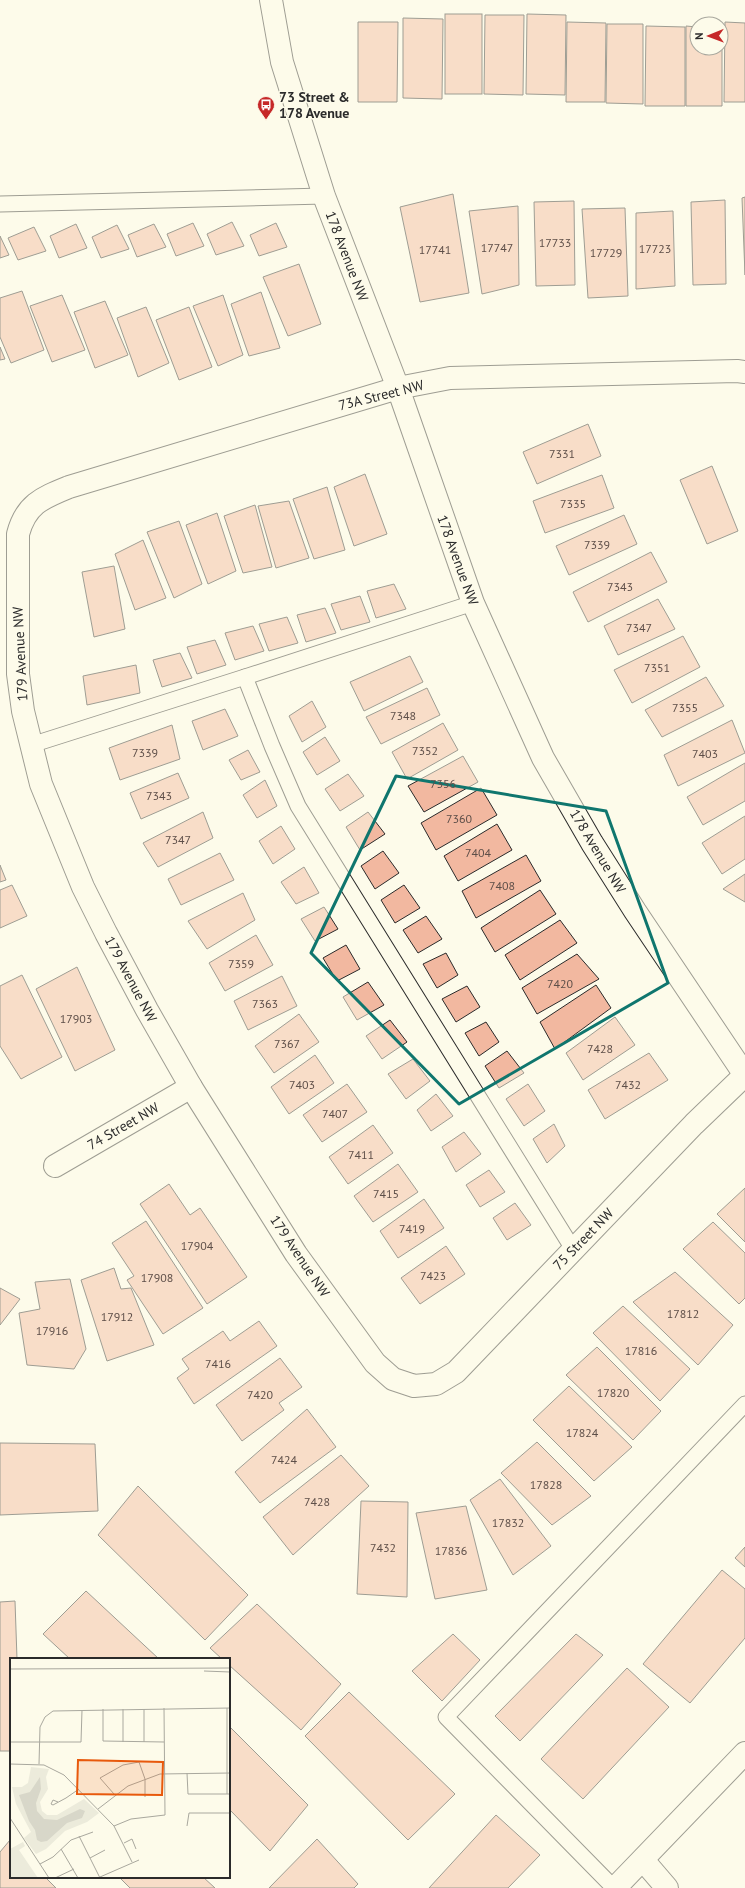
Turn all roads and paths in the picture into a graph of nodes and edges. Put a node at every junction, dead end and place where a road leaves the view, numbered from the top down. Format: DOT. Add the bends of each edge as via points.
graph roads {
  1 [pos="271,0"];
  2 [pos="324,196"];
  3 [pos="0,204"];
  4 [pos="745,372"];
  5 [pos="398,388"];
  6 [pos="33,505"];
  7 [pos="472,603"];
  8 [pos="245,678"];
  9 [pos="31,745"];
  10 [pos="745,1075"];
  11 [pos="191,1087"];
  12 [pos="55,1166"];
  13 [pos="573,1249"];
  14 [pos="414,1386"];
  15 [pos="745,1404"];
  16 [pos="745,1753"];
  17 [pos="643,1860"];
  18 [pos="614,1888"];
  19 [pos="667,1888"];
  1 -- 2 [label="street, 178 Avenue NW" via="282,62"];
  2 -- 3 [label="lane"];
  2 -- 5 [label="street, 178 Avenue NW"];
  4 -- 5 [label="street, 73A Street NW" via="450,378"];
  5 -- 6 [label="street, 73A Street NW" via="70,487"];
  5 -- 7 [label="street, 178 Avenue NW"];
  6 -- 9 [label="street, 179 Avenue NW" via="22,520 18,534 18,674"];
  7 -- 8 [label="lane"];
  7 -- 10 [label="street, 178 Avenue NW" via="550,771 635,911"];
  8 -- 9 [label="lane"];
  8 -- 13 [label="lane" via="298,806"];
  9 -- 11 [label="street, 179 Avenue NW" via="41,784 83,887 147,1010"];
  10 -- 13 [label="street, 75 Street NW"];
  11 -- 12 [label="street, 74 Street NW"];
  11 -- 14 [label="street, 179 Avenue NW" via="296,1254 375,1363 393,1379"];
  13 -- 14 [label="street, 75 Street NW" via="456,1372 436,1384"];
  15 -- 18 [label="lane" via="446,1718"];
  16 -- 17 [label="street"];
  17 -- 18 [label="street"];
  17 -- 19 [label="street"];
}
